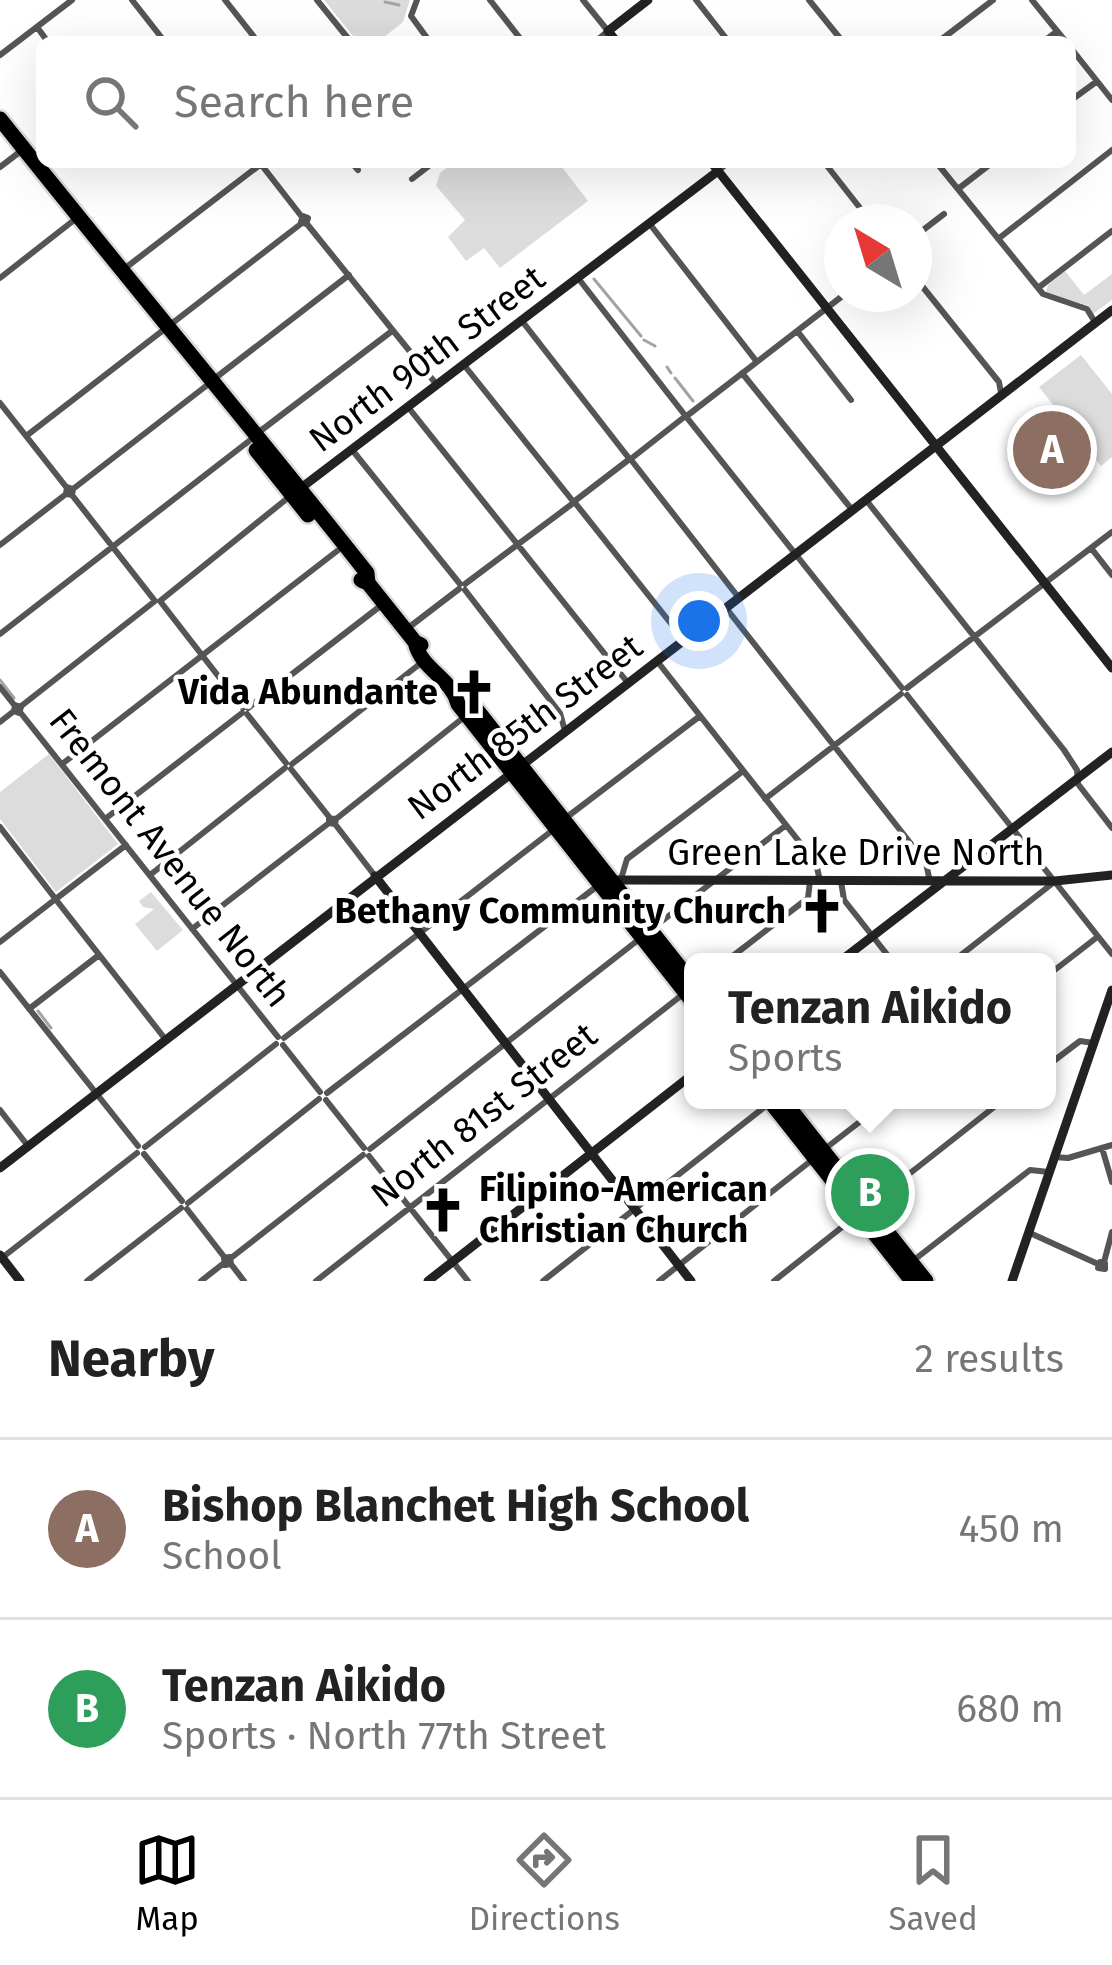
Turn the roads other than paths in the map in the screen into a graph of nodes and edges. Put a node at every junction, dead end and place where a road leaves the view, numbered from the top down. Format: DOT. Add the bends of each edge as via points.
graph roads {
  1 [pos="72,0"];
  2 [pos="132,0"];
  3 [pos="225,0"];
  4 [pos="317,0"];
  5 [pos="417,0"];
  6 [pos="490,0"];
  7 [pos="583,0"];
  8 [pos="648,0"];
  9 [pos="696,0"];
  10 [pos="809,0"];
  11 [pos="993,0"];
  12 [pos="1032,0"];
  13 [pos="37,27"];
  14 [pos="608,31"];
  15 [pos="1057,31"];
  16 [pos="44,36"];
  17 [pos="160,36"];
  18 [pos="253,36"];
  19 [pos="346,36"];
  20 [pos="426,36"];
  21 [pos="518,36"];
  22 [pos="602,36"];
  23 [pos="612,36"];
  24 [pos="724,36"];
  25 [pos="838,36"];
  26 [pos="946,36"];
  27 [pos="1051,36"];
  28 [pos="1061,36"];
  29 [pos="1076,55"];
  30 [pos="0,56"];
  31 [pos="1097,81"];
  32 [pos="1111,96"];
  33 [pos="1076,97"];
  34 [pos="0,119"];
  35 [pos="1112,151"];
  36 [pos="33,154"];
  37 [pos="0,167"];
  38 [pos="43,168"];
  39 [pos="254,168"];
  40 [pos="264,168"];
  41 [pos="426,168"];
  42 [pos="712,168"];
  43 [pos="716,168"];
  44 [pos="829,168"];
  45 [pos="941,168"];
  46 [pos="985,168"];
  47 [pos="412,179"];
  48 [pos="958,189"];
  49 [pos="858,204"];
  50 [pos="944,214"];
  51 [pos="78,217"];
  52 [pos="304,221"];
  53 [pos="932,223"];
  54 [pos="649,224"];
  55 [pos="1112,231"];
  56 [pos="998,239"];
  57 [pos="121,272"];
  58 [pos="350,275"];
  59 [pos="0,278"];
  60 [pos="578,278"];
  61 [pos="1038,288"];
  62 [pos="932,299"];
  63 [pos="824,305"];
  64 [pos="824,310"];
  65 [pos="829,312"];
  66 [pos="1107,315"];
  67 [pos="522,321"];
  68 [pos="166,328"];
  69 [pos="393,330"];
  70 [pos="797,331"];
  71 [pos="757,362"];
  72 [pos="464,365"];
  73 [pos="742,373"];
  74 [pos="209,384"];
  75 [pos="437,385"];
  76 [pos="1000,397"];
  77 [pos="851,400"];
  78 [pos="0,403"];
  79 [pos="408,407"];
  80 [pos="686,416"];
  81 [pos="251,432"];
  82 [pos="26,436"];
  83 [pos="936,446"];
  84 [pos="352,449"];
  85 [pos="629,459"];
  86 [pos="69,491"];
  87 [pos="296,492"];
  88 [pos="866,500"];
  89 [pos="574,502"];
  90 [pos="853,511"];
  91 [pos="1112,532"];
  92 [pos="0,544"];
  93 [pos="518,544"];
  94 [pos="114,546"];
  95 [pos="1091,548"];
  96 [pos="337,551"];
  97 [pos="797,554"];
  98 [pos="1112,575"];
  99 [pos="368,583"];
  100 [pos="1044,583"];
  101 [pos="462,587"];
  102 [pos="739,598"];
  103 [pos="157,601"];
  104 [pos="384,603"];
  105 [pos="726,608"];
  106 [pos="0,634"];
  107 [pos="410,636"];
  108 [pos="975,637"];
  109 [pos="684,640"];
  110 [pos="202,655"];
  111 [pos="423,661"];
  112 [pos="657,661"];
  113 [pos="1112,668"];
  114 [pos="441,676"];
  115 [pos="628,683"];
  116 [pos="0,687"];
  117 [pos="904,691"];
  118 [pos="456,694"];
  119 [pos="17,709"];
  120 [pos="245,711"];
  121 [pos="467,715"];
  122 [pos="700,716"];
  123 [pos="0,722"];
  124 [pos="566,731"];
  125 [pos="835,745"];
  126 [pos="1112,752"];
  127 [pos="62,764"];
  128 [pos="288,766"];
  129 [pos="516,768"];
  130 [pos="743,771"];
  131 [pos="1078,778"];
  132 [pos="765,799"];
  133 [pos="105,819"];
  134 [pos="332,821"];
  135 [pos="786,826"];
  136 [pos="0,827"];
  137 [pos="556,827"];
  138 [pos="1013,828"];
  139 [pos="1112,828"];
  140 [pos="126,845"];
  141 [pos="150,875"];
  142 [pos="1112,875"];
  143 [pos="375,876"];
  144 [pos="716,879"];
  145 [pos="815,880"];
  146 [pos="611,881"];
  147 [pos="841,881"];
  148 [pos="1055,881"];
  149 [pos="930,882"];
  150 [pos="943,882"];
  151 [pos="55,899"];
  152 [pos="192,929"];
  153 [pos="420,933"];
  154 [pos="646,933"];
  155 [pos="873,936"];
  156 [pos="1097,937"];
  157 [pos="0,942"];
  158 [pos="736,953"];
  159 [pos="851,953"];
  160 [pos="886,953"];
  161 [pos="963,953"];
  162 [pos="1112,954"];
  163 [pos="99,955"];
  164 [pos="1056,969"];
  165 [pos="0,972"];
  166 [pos="236,984"];
  167 [pos="684,984"];
  168 [pos="462,987"];
  169 [pos="1112,990"];
  170 [pos="684,998"];
  171 [pos="29,1009"];
  172 [pos="1107,1016"];
  173 [pos="166,1040"];
  174 [pos="280,1041"];
  175 [pos="506,1043"];
  176 [pos="1094,1043"];
  177 [pos="1056,1059"];
  178 [pos="684,1081"];
  179 [pos="96,1093"];
  180 [pos="323,1096"];
  181 [pos="550,1099"];
  182 [pos="764,1109"];
  183 [pos="781,1109"];
  184 [pos="876,1109"];
  185 [pos="991,1109"];
  186 [pos="0,1110"];
  187 [pos="1112,1145"];
  188 [pos="28,1146"];
  189 [pos="1102,1148"];
  190 [pos="141,1150"];
  191 [pos="367,1152"];
  192 [pos="592,1154"];
  193 [pos="819,1154"];
  194 [pos="1054,1157"];
  195 [pos="0,1168"];
  196 [pos="1049,1172"];
  197 [pos="1112,1182"];
  198 [pos="184,1205"];
  199 [pos="410,1207"];
  200 [pos="636,1210"];
  201 [pos="863,1210"];
  202 [pos="1028,1232"];
  203 [pos="1112,1232"];
  204 [pos="1,1258"];
  205 [pos="227,1261"];
  206 [pos="453,1262"];
  207 [pos="679,1265"];
  208 [pos="1104,1267"];
  209 [pos="905,1272"];
  210 [pos="20,1281"];
  211 [pos="87,1281"];
  212 [pos="202,1281"];
  213 [pos="244,1281"];
  214 [pos="316,1281"];
  215 [pos="428,1281"];
  216 [pos="468,1281"];
  217 [pos="543,1281"];
  218 [pos="659,1281"];
  219 [pos="692,1281"];
  220 [pos="774,1281"];
  221 [pos="926,1281"];
  222 [pos="1012,1281"];
  223 [pos="1094,1281"];
  1 -- 13 [label="street"];
  2 -- 17 [label="street"];
  3 -- 18 [label="street"];
  4 -- 19 [label="street"];
  5 -- 20 [label="street" via="411,16"];
  6 -- 21 [label="street"];
  7 -- 14 [label="street"];
  8 -- 14 [label="street"];
  9 -- 24 [label="street"];
  10 -- 25 [label="street"];
  11 -- 26 [label="street"];
  12 -- 15 [label="street"];
  13 -- 16 [label="street"];
  13 -- 30 [label="street"];
  14 -- 22 [label="street"];
  14 -- 23 [label="street"];
  15 -- 27 [label="street"];
  15 -- 28 [label="street"];
  29 -- 31 [label="street"];
  31 -- 32 [label="street"];
  31 -- 33 [label="street"];
  34 -- 36 [label="highway"];
  35 -- 56 [label="street"];
  36 -- 37 [label="street"];
  38 -- 51 [label="highway"];
  39 -- 57 [label="street"];
  40 -- 52 [label="street"];
  41 -- 47 [label="street"];
  42 -- 54 [label="street, North 90th Street"];
  43 -- 63 [label="street"];
  44 -- 49 [label="street"];
  45 -- 48 [label="street"];
  46 -- 48 [label="street"];
  48 -- 56 [label="street"];
  50 -- 53 [label="street"];
  51 -- 57 [label="highway"];
  51 -- 59 [label="street"];
  52 -- 58 [label="street"];
  52 -- 68 [label="street"];
  54 -- 60 [label="street, North 90th Street"];
  54 -- 71 [label="street"];
  55 -- 61 [label="street"];
  56 -- 61 [label="street"];
  57 -- 68 [label="highway"];
  58 -- 69 [label="street"];
  58 -- 74 [label="street"];
  60 -- 67 [label="street, North 90th Street"];
  60 -- 80 [label="street"];
  61 -- 66 [label="street" via="1054,301"];
  62 -- 76 [label="street" via="998,382"];
  64 -- 70 [label="street"];
  65 -- 83 [label="street"];
  66 -- 76 [label="street, North 85th Street"];
  67 -- 72 [label="street, North 90th Street"];
  67 -- 85 [label="street"];
  68 -- 74 [label="highway"];
  68 -- 82 [label="street"];
  69 -- 75 [label="street"];
  69 -- 81 [label="street"];
  70 -- 71 [label="street"];
  70 -- 77 [label="street"];
  71 -- 73 [label="street"];
  72 -- 75 [label="street, North 90th Street"];
  72 -- 89 [label="street"];
  73 -- 80 [label="street"];
  73 -- 90 [label="street"];
  74 -- 81 [label="highway"];
  74 -- 81 [label="highway"];
  74 -- 86 [label="street"];
  75 -- 79 [label="street, North 90th Street"];
  76 -- 83 [label="street, North 85th Street"];
  78 -- 82 [label="street"];
  79 -- 84 [label="street, North 90th Street"];
  79 -- 93 [label="street"];
  80 -- 85 [label="street"];
  80 -- 97 [label="street"];
  81 -- 87 [label="highway"];
  81 -- 94 [label="street"];
  82 -- 86 [label="street"];
  83 -- 88 [label="street, North 85th Street"];
  83 -- 100 [label="street"];
  84 -- 87 [label="street, North 90th Street"];
  84 -- 101 [label="street"];
  85 -- 89 [label="street"];
  85 -- 102 [label="street"];
  86 -- 92 [label="street"];
  86 -- 94 [label="street"];
  87 -- 96 [label="highway"];
  87 -- 99 [label="highway" via="367,572"];
  87 -- 103 [label="street, North 90th Street"];
  88 -- 90 [label="street, North 85th Street"];
  88 -- 108 [label="street"];
  89 -- 93 [label="street"];
  89 -- 109 [label="street"];
  90 -- 97 [label="street, North 85th Street"];
  91 -- 95 [label="street"];
  93 -- 101 [label="street"];
  93 -- 115 [label="street"];
  94 -- 103 [label="street"];
  94 -- 106 [label="street"];
  95 -- 98 [label="street"];
  95 -- 100 [label="street"];
  96 -- 99 [label="highway"];
  96 -- 110 [label="street"];
  97 -- 102 [label="street, North 85th Street"];
  97 -- 117 [label="street"];
  99 -- 104 [label="highway"];
  100 -- 108 [label="street"];
  100 -- 113 [label="street"];
  101 -- 107 [label="street"];
  101 -- 124 [label="street"];
  102 -- 105 [label="street, North 85th Street"];
  103 -- 110 [label="street"];
  103 -- 119 [label="street, North 90th Street"];
  104 -- 107 [label="highway"];
  104 -- 120 [label="street"];
  105 -- 109 [label="street, North 85th Street"];
  105 -- 125 [label="street"];
  107 -- 111 [label="highway"];
  107 -- 114 [label="highway"];
  108 -- 117 [label="street"];
  108 -- 131 [label="street"];
  109 -- 112 [label="street, North 85th Street"];
  110 -- 120 [label="street"];
  110 -- 127 [label="street"];
  111 -- 114 [label="highway"];
  111 -- 128 [label="street"];
  112 -- 115 [label="street, North 85th Street"];
  112 -- 122 [label="street"];
  114 -- 118 [label="highway"];
  115 -- 124 [label="street, North 85th Street"];
  116 -- 119 [label="street, Fremont Avenue North"];
  117 -- 125 [label="street"];
  117 -- 138 [label="street"];
  118 -- 121 [label="highway"];
  118 -- 129 [label="highway"];
  119 -- 123 [label="street, North 90th Street"];
  119 -- 127 [label="street, Fremont Avenue North"];
  120 -- 128 [label="street"];
  120 -- 133 [label="street"];
  121 -- 129 [label="highway"];
  121 -- 134 [label="street"];
  122 -- 130 [label="street"];
  122 -- 137 [label="street"];
  124 -- 129 [label="street, North 85th Street"];
  125 -- 132 [label="street"];
  125 -- 149 [label="street" via="929,868"];
  126 -- 131 [label="street"];
  127 -- 133 [label="street, Fremont Avenue North"];
  128 -- 134 [label="street"];
  128 -- 141 [label="street"];
  129 -- 137 [label="highway"];
  129 -- 143 [label="street, North 85th Street"];
  130 -- 132 [label="street"];
  130 -- 146 [label="street" via="627,859"];
  131 -- 138 [label="street"];
  131 -- 139 [label="street"];
  132 -- 135 [label="street"];
  133 -- 140 [label="street, Fremont Avenue North"];
  134 -- 143 [label="street"];
  134 -- 152 [label="street"];
  135 -- 144 [label="street"];
  135 -- 145 [label="street" via="817,866"];
  136 -- 151 [label="street"];
  137 -- 146 [label="highway"];
  137 -- 153 [label="street"];
  138 -- 148 [label="street"];
  138 -- 150 [label="street"];
  140 -- 141 [label="street, Fremont Avenue North"];
  140 -- 151 [label="street"];
  141 -- 152 [label="street, Fremont Avenue North"];
  142 -- 148 [label="street, Green Lake Drive North"];
  143 -- 153 [label="street"];
  143 -- 166 [label="street, North 85th Street"];
  144 -- 145 [label="street, Green Lake Drive North"];
  144 -- 146 [label="street, Green Lake Drive North"];
  144 -- 154 [label="street"];
  145 -- 147 [label="street, Green Lake Drive North"];
  145 -- 158 [label="street" via="808,898"];
  146 -- 154 [label="highway"];
  146 -- 168 [label="street"];
  147 -- 149 [label="street, Green Lake Drive North"];
  147 -- 155 [label="street" via="842,897"];
  148 -- 150 [label="street, Green Lake Drive North"];
  148 -- 156 [label="street"];
  148 -- 161 [label="street"];
  149 -- 150 [label="street, Green Lake Drive North"];
  150 -- 155 [label="street"];
  151 -- 157 [label="street"];
  151 -- 163 [label="street"];
  152 -- 166 [label="street, Fremont Avenue North"];
  153 -- 168 [label="street"];
  153 -- 174 [label="street"];
  154 -- 167 [label="highway"];
  154 -- 175 [label="street"];
  155 -- 159 [label="street"];
  155 -- 160 [label="street"];
  156 -- 162 [label="street"];
  156 -- 164 [label="street"];
  163 -- 171 [label="street"];
  163 -- 173 [label="street"];
  165 -- 171 [label="street"];
  166 -- 173 [label="street, North 85th Street"];
  166 -- 174 [label="street, Fremont Avenue North"];
  168 -- 175 [label="street"];
  168 -- 180 [label="street"];
  169 -- 172 [label="street"];
  170 -- 181 [label="street, North 81st Street"];
  171 -- 179 [label="street"];
  172 -- 176 [label="street"];
  173 -- 179 [label="street, North 85th Street"];
  174 -- 180 [label="street, Fremont Avenue North"];
  174 -- 190 [label="street"];
  175 -- 181 [label="street"];
  175 -- 191 [label="street"];
  176 -- 177 [label="street" via="1080,1041"];
  176 -- 194 [label="street"];
  178 -- 192 [label="street"];
  179 -- 188 [label="street, North 85th Street"];
  179 -- 190 [label="street"];
  180 -- 191 [label="street, Fremont Avenue North"];
  180 -- 198 [label="street"];
  181 -- 192 [label="street"];
  181 -- 199 [label="street, North 81st Street"];
  182 -- 200 [label="street"];
  183 -- 193 [label="highway"];
  184 -- 193 [label="street"];
  185 -- 201 [label="street"];
  186 -- 188 [label="street"];
  187 -- 189 [label="street"];
  188 -- 195 [label="street, North 85th Street"];
  189 -- 194 [label="street"];
  189 -- 197 [label="street"];
  190 -- 198 [label="street"];
  190 -- 204 [label="street"];
  191 -- 199 [label="street, Fremont Avenue North"];
  191 -- 205 [label="street"];
  192 -- 200 [label="street"];
  192 -- 206 [label="street"];
  193 -- 201 [label="highway"];
  193 -- 207 [label="street"];
  194 -- 196 [label="street"];
  196 -- 202 [label="street"];
  196 -- 209 [label="street" via="1030,1170"];
  198 -- 205 [label="street"];
  198 -- 211 [label="street"];
  199 -- 206 [label="street, Fremont Avenue North"];
  199 -- 214 [label="street, North 81st Street"];
  200 -- 207 [label="street"];
  200 -- 217 [label="street"];
  201 -- 209 [label="highway"];
  201 -- 220 [label="street"];
  202 -- 208 [label="street"];
  202 -- 222 [label="street"];
  203 -- 208 [label="street"];
  204 -- 210 [label="street"];
  205 -- 212 [label="street"];
  205 -- 213 [label="street"];
  206 -- 215 [label="street"];
  206 -- 216 [label="street, Fremont Avenue North"];
  207 -- 218 [label="street"];
  207 -- 219 [label="street"];
  208 -- 223 [label="street"];
  209 -- 221 [label="highway"];
}
